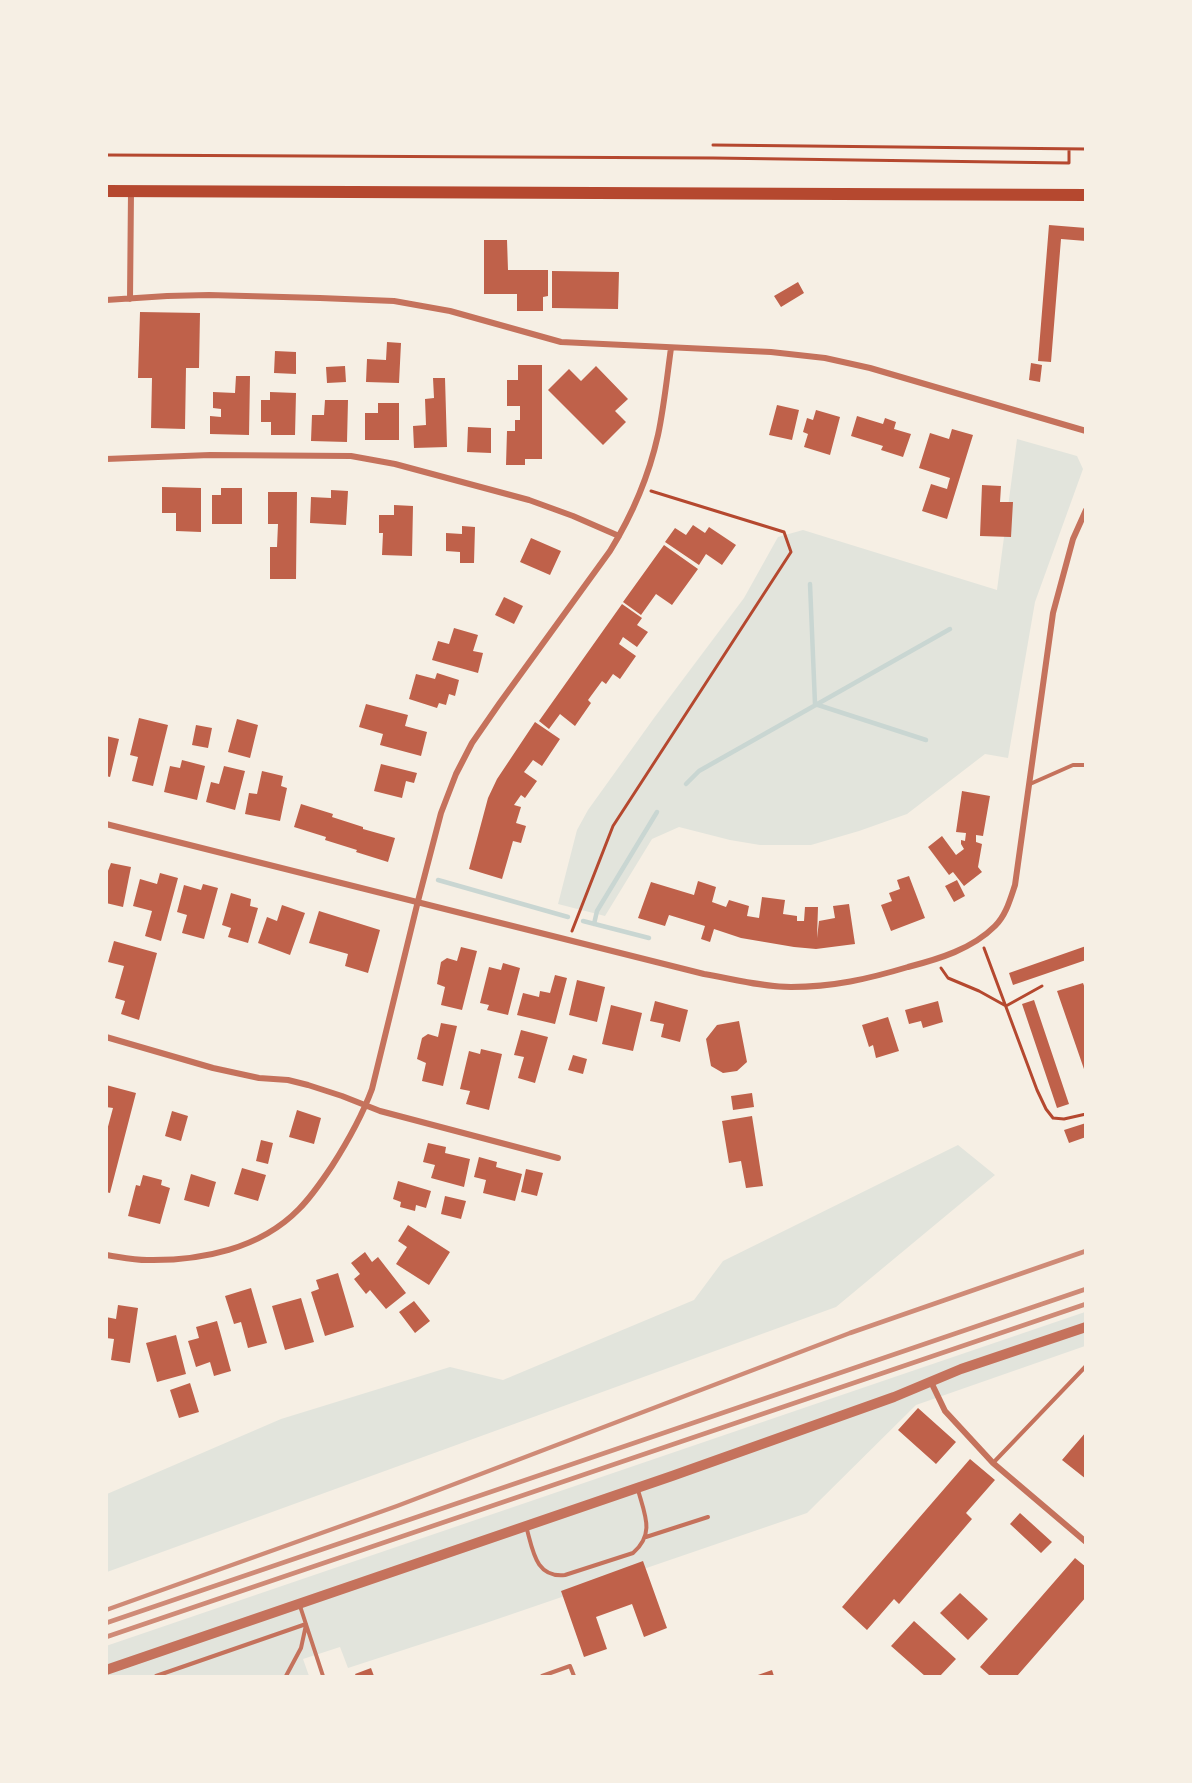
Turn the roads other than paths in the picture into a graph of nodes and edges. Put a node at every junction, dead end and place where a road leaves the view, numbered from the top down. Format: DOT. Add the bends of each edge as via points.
graph roads {
  1 [pos="106,191"];
  2 [pos="131,191"];
  3 [pos="1086,195"];
  4 [pos="130,299"];
  5 [pos="106,300"];
  6 [pos="671,348"];
  7 [pos="1086,431"];
  8 [pos="106,459"];
  9 [pos="1086,510"];
  10 [pos="619,536"];
  11 [pos="1086,765"];
  12 [pos="1029,784"];
  13 [pos="106,824"];
  14 [pos="418,901"];
  15 [pos="106,1037"];
  16 [pos="366,1106"];
  17 [pos="558,1158"];
  18 [pos="106,1255"];
  19 [pos="1086,1327"];
  20 [pos="1086,1366"];
  21 [pos="931,1382"];
  22 [pos="993,1463"];
  23 [pos="637,1488"];
  24 [pos="708,1517"];
  25 [pos="526,1525"];
  26 [pos="646,1537"];
  27 [pos="1086,1542"];
  28 [pos="299,1604"];
  29 [pos="306,1624"];
  30 [pos="106,1670"];
  31 [pos="156,1677"];
  32 [pos="286,1677"];
  33 [pos="323,1677"];
  34 [pos="542,1677"];
  35 [pos="574,1677"];
  1 -- 2 [label="main road"];
  2 -- 3 [label="main road"];
  2 -- 4 [label="street"];
  4 -- 5 [label="street"];
  4 -- 6 [label="street" via="208,295 394,302 450,311 561,342"];
  6 -- 7 [label="street" via="825,358"];
  6 -- 10 [label="street" via="658,436 641,488"];
  8 -- 10 [label="street" via="351,456 529,500"];
  9 -- 12 [label="street" via="1073,538 1053,613"];
  10 -- 14 [label="street" via="472,743 441,813"];
  11 -- 12 [label="lane" via="1074,765"];
  12 -- 14 [label="street" via="1015,885 997,924 980,939 935,960 851,983 761,985"];
  13 -- 14 [label="street"];
  14 -- 16 [label="street"];
  15 -- 16 [label="street" via="213,1068 308,1085"];
  16 -- 17 [label="street"];
  16 -- 18 [label="street" via="318,1187 274,1229 249,1243 184,1259"];
  19 -- 21 [label="street"];
  20 -- 22 [label="lane"];
  21 -- 22 [label="street" via="945,1411"];
  21 -- 23 [label="street"];
  22 -- 27 [label="street"];
  23 -- 25 [label="street"];
  23 -- 26 [label="lane" via="647,1524"];
  24 -- 26 [label="lane"];
  25 -- 26 [label="lane" via="536,1559 544,1571 554,1576 633,1553"];
  25 -- 28 [label="street"];
  28 -- 29 [label="lane"];
  28 -- 30 [label="street"];
  29 -- 31 [label="lane"];
  29 -- 32 [label="lane" via="302,1648"];
  29 -- 33 [label="lane"];
  34 -- 35 [label="lane" via="570,1666"];
}
